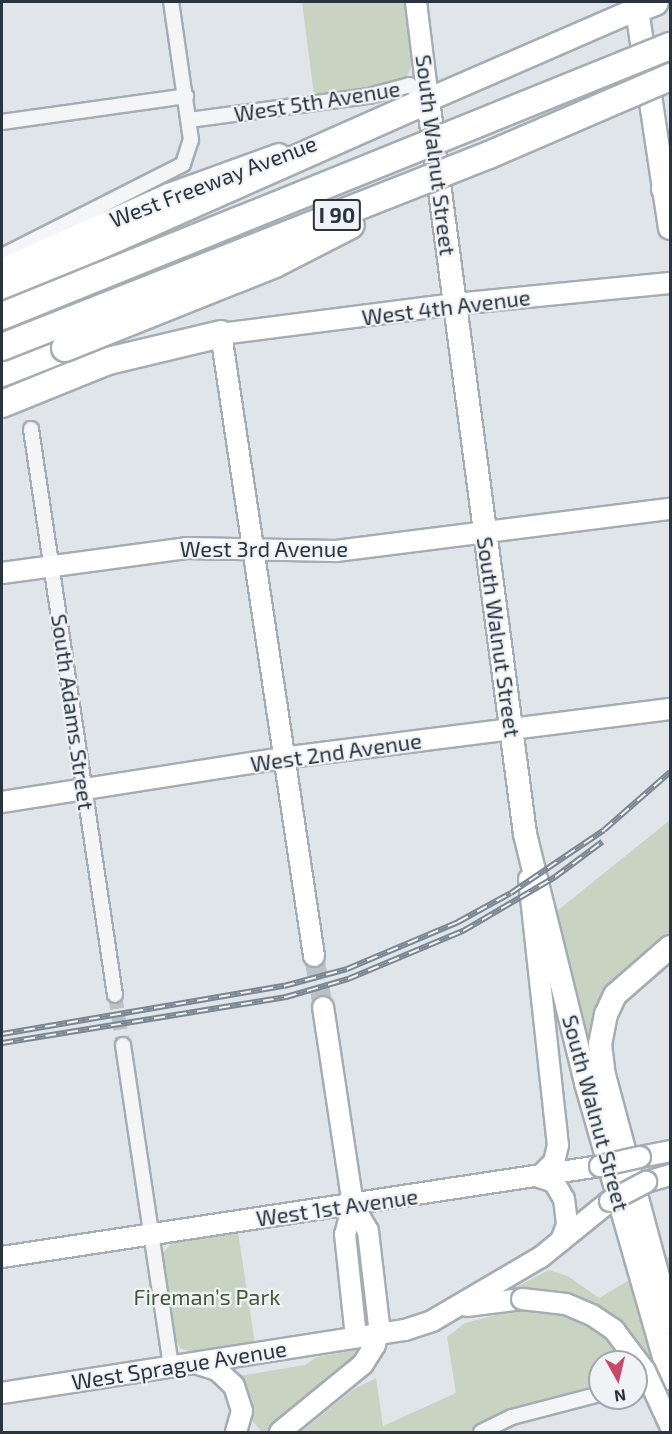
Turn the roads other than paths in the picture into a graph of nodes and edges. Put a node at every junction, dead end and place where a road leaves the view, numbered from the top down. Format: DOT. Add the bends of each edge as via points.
graph roads {
  1 [pos="171,2"];
  2 [pos="416,2"];
  3 [pos="643,4"];
  4 [pos="670,46"];
  5 [pos="670,77"];
  6 [pos="186,96"];
  7 [pos="428,100"];
  8 [pos="189,120"];
  9 [pos="2,122"];
  10 [pos="489,155"];
  11 [pos="668,183"];
  12 [pos="670,228"];
  13 [pos="2,256"];
  14 [pos="2,269"];
  15 [pos="670,283"];
  16 [pos="2,289"];
  17 [pos="455,304"];
  18 [pos="2,316"];
  19 [pos="221,334"];
  20 [pos="2,347"];
  21 [pos="2,373"];
  22 [pos="2,404"];
  23 [pos="31,429"];
  24 [pos="670,509"];
  25 [pos="484,532"];
  26 [pos="252,548"];
  27 [pos="51,566"];
  28 [pos="2,573"];
  29 [pos="670,709"];
  30 [pos="512,729"];
  31 [pos="282,758"];
  32 [pos="84,789"];
  33 [pos="2,802"];
  34 [pos="525,834"];
  35 [pos="670,947"];
  36 [pos="314,956"];
  37 [pos="670,956"];
  38 [pos="644,966"];
  39 [pos="115,995"];
  40 [pos="323,1007"];
  41 [pos="123,1045"];
  42 [pos="670,1151"];
  43 [pos="670,1175"];
  44 [pos="539,1177"];
  45 [pos="353,1205"];
  46 [pos="152,1235"];
  47 [pos="561,1241"];
  48 [pos="2,1257"];
  49 [pos="645,1260"];
  50 [pos="458,1307"];
  51 [pos="670,1321"];
  52 [pos="378,1334"];
  53 [pos="356,1337"];
  54 [pos="195,1363"];
  55 [pos="171,1367"];
  56 [pos="670,1378"];
  57 [pos="670,1385"];
  58 [pos="648,1388"];
  59 [pos="2,1393"];
  60 [pos="588,1397"];
  61 [pos="670,1425"];
  62 [pos="236,1432"];
  63 [pos="280,1432"];
  64 [pos="481,1432"];
  1 -- 6 [label="street"];
  2 -- 7 [label="main road, South Walnut Street"];
  3 -- 7 [label="main road, West 5th Avenue"];
  3 -- 11 [label="main road"];
  4 -- 18 [label="highway, I 90, bridge"];
  5 -- 10 [label="highway, I 90, bridge"];
  6 -- 8 [label="street"];
  6 -- 9 [label="street"];
  7 -- 8 [label="street, West 5th Avenue" via="410,85 369,96"];
  7 -- 14 [label="main road, West Freeway Avenue" via="170,194"];
  7 -- 16 [label="highway"];
  7 -- 17 [label="main road, South Walnut Street"];
  8 -- 13 [label="street" via="189,149 174,171"];
  10 -- 20 [label="highway, I 90, bridge"];
  10 -- 21 [label="highway, bridge" via="275,264"];
  11 -- 12 [label="main road"];
  15 -- 17 [label="main road, West 4th Avenue"];
  17 -- 19 [label="main road, West 4th Avenue"];
  17 -- 25 [label="main road, South Walnut Street"];
  19 -- 22 [label="highway" via="108,361"];
  19 -- 26 [label="main road"];
  23 -- 27 [label="street, South Adams Street"];
  24 -- 25 [label="main road, West 3rd Avenue"];
  25 -- 26 [label="main road, West 3rd Avenue" via="336,551"];
  25 -- 30 [label="main road, South Walnut Street"];
  26 -- 27 [label="main road, West 3rd Avenue" via="170,549"];
  26 -- 31 [label="main road"];
  27 -- 28 [label="main road, West 3rd Avenue"];
  27 -- 32 [label="street, South Adams Street"];
  29 -- 30 [label="main road, West 2nd Avenue"];
  30 -- 31 [label="main road, West 2nd Avenue"];
  30 -- 34 [label="main road, South Walnut Street"];
  31 -- 32 [label="main road, West 2nd Avenue"];
  31 -- 36 [label="main road"];
  32 -- 33 [label="main road, West 2nd Avenue"];
  32 -- 39 [label="street, South Adams Street"];
  34 -- 44 [label="main road" via="536,973 558,1145 554,1162"];
  34 -- 49 [label="main road, South Walnut Street" via="586,1083"];
  35 -- 38 [label="main road"];
  37 -- 38 [label="main road"];
  38 -- 49 [label="main road" via="615,995 606,1014 600,1044"];
  40 -- 45 [label="main road"];
  41 -- 46 [label="street"];
  42 -- 44 [label="main road, West 1st Avenue, bridge"];
  43 -- 47 [label="main road, bridge" via="646,1182 610,1201"];
  44 -- 45 [label="main road, West 1st Avenue"];
  44 -- 47 [label="main road" via="554,1182 564,1199 567,1225"];
  45 -- 46 [label="main road, West 1st Avenue"];
  45 -- 52 [label="main road" via="368,1232 379,1304"];
  45 -- 53 [label="main road" via="345,1234"];
  46 -- 48 [label="main road, West 1st Avenue"];
  46 -- 55 [label="street"];
  47 -- 50 [label="main road"];
  49 -- 51 [label="main road"];
  49 -- 56 [label="main road"];
  50 -- 52 [label="main road, West Sprague Avenue" via="414,1327"];
  50 -- 61 [label="main road, bridge" via="522,1299 567,1304 592,1315 614,1330 645,1371"];
  52 -- 53 [label="main road, West Sprague Avenue"];
  52 -- 63 [label="main road" via="363,1364"];
  53 -- 54 [label="main road, West Sprague Avenue"];
  54 -- 55 [label="main road, West Sprague Avenue"];
  54 -- 62 [label="main road" via="216,1370 234,1386 242,1411"];
  55 -- 59 [label="main road, West Sprague Avenue"];
  57 -- 58 [label="street"];
  60 -- 64 [label="street" via="512,1416"];
}
